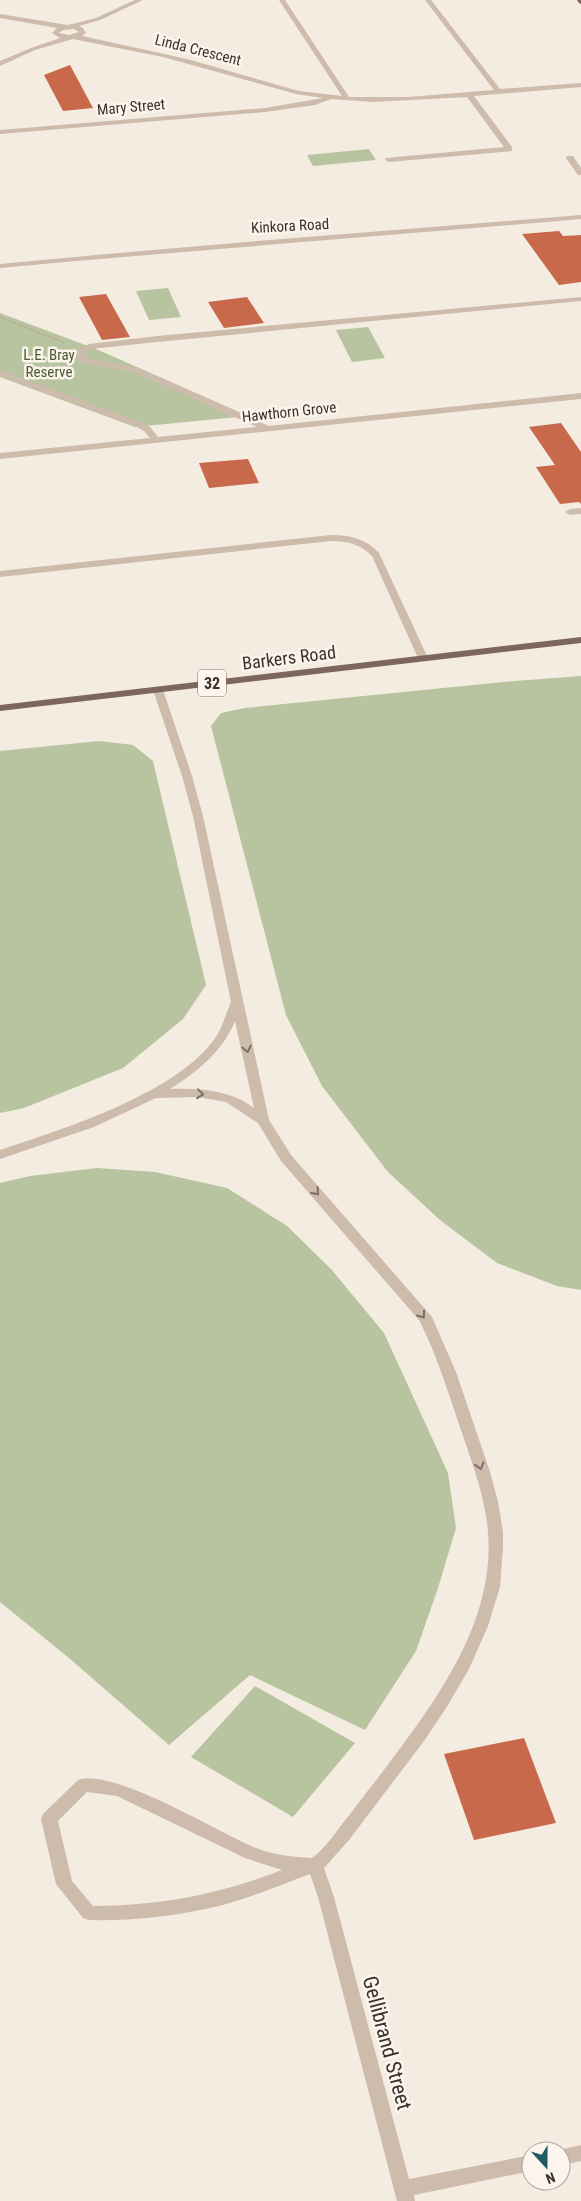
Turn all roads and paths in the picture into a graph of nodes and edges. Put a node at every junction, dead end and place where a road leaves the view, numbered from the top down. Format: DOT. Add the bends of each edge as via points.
graph roads {
  1 [pos="140,0"];
  2 [pos="282,0"];
  3 [pos="428,0"];
  4 [pos="0,16"];
  5 [pos="98,19"];
  6 [pos="27,22"];
  7 [pos="67,27"];
  8 [pos="84,31"];
  9 [pos="55,33"];
  10 [pos="71,37"];
  11 [pos="113,43"];
  12 [pos="33,49"];
  13 [pos="0,64"];
  14 [pos="581,84"];
  15 [pos="277,85"];
  16 [pos="340,90"];
  17 [pos="498,91"];
  18 [pos="468,93"];
  19 [pos="346,97"];
  20 [pos="414,98"];
  21 [pos="336,100"];
  22 [pos="265,110"];
  23 [pos="0,132"];
  24 [pos="570,158"];
  25 [pos="389,160"];
  26 [pos="581,173"];
  27 [pos="581,217"];
  28 [pos="0,266"];
  29 [pos="581,299"];
  30 [pos="0,317"];
  31 [pos="82,349"];
  32 [pos="0,373"];
  33 [pos="581,396"];
  34 [pos="267,428"];
  35 [pos="156,440"];
  36 [pos="0,456"];
  37 [pos="581,510"];
  38 [pos="570,512"];
  39 [pos="0,574"];
  40 [pos="581,640"];
  41 [pos="423,658"];
  42 [pos="158,690"];
  43 [pos="0,708"];
  44 [pos="237,1002"];
  45 [pos="152,1095"];
  46 [pos="262,1120"];
  47 [pos="0,1154"];
  48 [pos="315,1865"];
  49 [pos="521,2166"];
  50 [pos="404,2195"];
  1 -- 5 [label="street"];
  2 -- 16 [label="street"];
  3 -- 17 [label="street"];
  4 -- 6 [label="street"];
  5 -- 7 [label="street"];
  5 -- 8 [label="street"];
  6 -- 7 [label="street"];
  6 -- 9 [label="street"];
  7 -- 8 [label="street, Linda Crescent"];
  7 -- 9 [label="street"];
  8 -- 10 [label="street"];
  8 -- 11 [label="street, Linda Crescent"];
  9 -- 10 [label="street, Linda Crescent"];
  9 -- 12 [label="street"];
  10 -- 11 [label="street, Linda Crescent"];
  10 -- 12 [label="street"];
  11 -- 15 [label="street, Linda Crescent"];
  12 -- 13 [label="street"];
  14 -- 17 [label="street, Mary Street"];
  15 -- 16 [label="street, Linda Crescent"];
  15 -- 21 [label="street, Linda Crescent"];
  16 -- 19 [label="street"];
  16 -- 21 [label="street"];
  17 -- 18 [label="street, Mary Street"];
  18 -- 20 [label="street, Mary Street"];
  18 -- 25 [label="street" via="509,150"];
  19 -- 20 [label="street, Mary Street"];
  19 -- 21 [label="street, Mary Street"];
  20 -- 21 [label="street, Mary Street" via="371,103"];
  21 -- 22 [label="street, Mary Street"];
  21 -- 22 [label="street, Mary Street" via="314,109"];
  22 -- 23 [label="street, Mary Street"];
  24 -- 26 [label="street"];
  27 -- 28 [label="street, Kinkora Road"];
  29 -- 31 [label="street" via="166,338"];
  30 -- 31 [label="path"];
  31 -- 34 [label="street" via="77,356 83,361 136,370"];
  32 -- 35 [label="street" via="140,425 148,429"];
  33 -- 34 [label="street, Hawthorn Grove"];
  34 -- 35 [label="street, Hawthorn Grove"];
  35 -- 36 [label="street, Hawthorn Grove"];
  37 -- 38 [label="street"];
  39 -- 41 [label="street" via="331,538 356,540 376,555"];
  40 -- 41 [label="main road, Barkers Road / 32"];
  41 -- 42 [label="main road, Barkers Road / 32"];
  42 -- 43 [label="main road, Barkers Road / 32"];
  42 -- 44 [label="street" via="188,776"];
  44 -- 45 [label="street" via="224,1032 206,1056"];
  44 -- 46 [label="street, one-way"];
  45 -- 46 [label="street, one-way" via="176,1092 217,1096 239,1104"];
  45 -- 47 [label="street" via="90,1124"];
  46 -- 48 [label="street, one-way" via="286,1158 425,1317 438,1342 477,1454 491,1503 496,1547 492,1581 478,1636 454,1683 343,1835"];
  48 -- 48 [label="street" via="285,1864 251,1853 119,1790 84,1785 49,1819 64,1884 90,1913 164,1910 223,1898"];
  48 -- 50 [label="street, Gellibrand Street"];
  49 -- 50 [label="street"];
}
